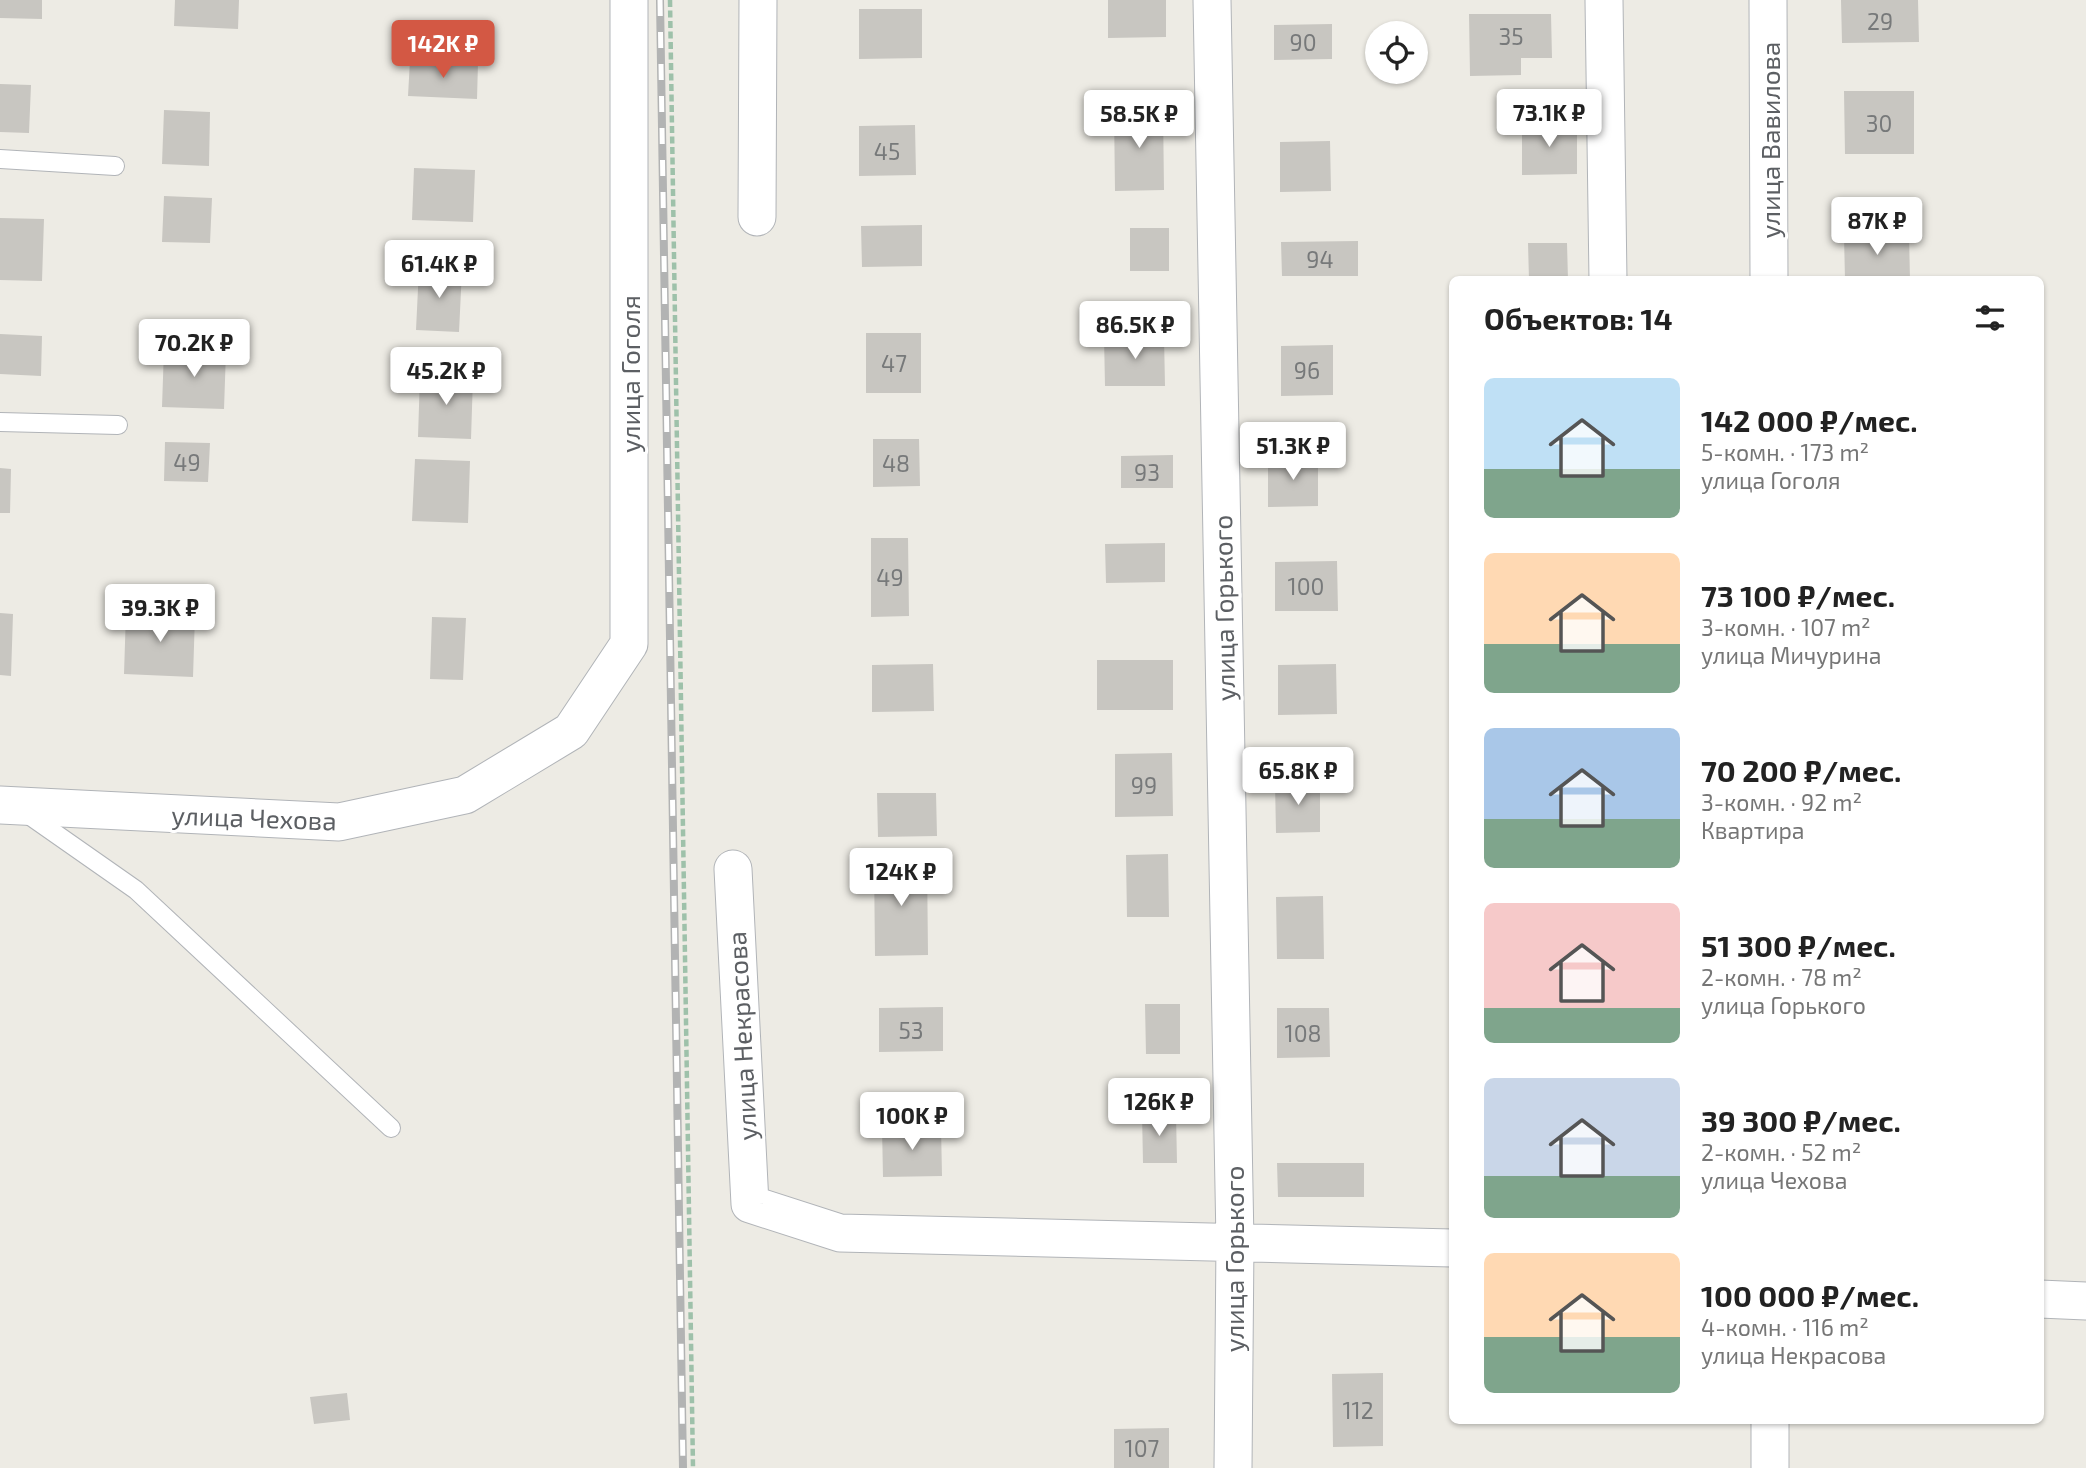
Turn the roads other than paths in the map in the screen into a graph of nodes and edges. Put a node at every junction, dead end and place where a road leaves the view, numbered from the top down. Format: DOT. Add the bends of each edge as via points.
graph roads {
  1 [pos="629,0"];
  2 [pos="758,0"];
  3 [pos="1212,0"];
  4 [pos="1604,0"];
  5 [pos="1768,0"];
  6 [pos="0,159"];
  7 [pos="115,166"];
  8 [pos="757,217"];
  9 [pos="1608,276"];
  10 [pos="1769,276"];
  11 [pos="0,422"];
  12 [pos="118,425"];
  13 [pos="571,731"];
  14 [pos="9,806"];
  15 [pos="733,869"];
  16 [pos="391,1128"];
  17 [pos="1235,1242"];
  18 [pos="1449,1248"];
  19 [pos="2044,1300"];
  20 [pos="2086,1301"];
  21 [pos="1770,1424"];
  22 [pos="1233,1468"];
  23 [pos="1770,1468"];
  1 -- 13 [label="street, улица Гоголя" via="629,643"];
  2 -- 8 [label="street"];
  3 -- 17 [label="street, улица Горького"];
  4 -- 9 [label="street"];
  5 -- 10 [label="street, улица Вавилова"];
  6 -- 7 [label="lane"];
  11 -- 12 [label="lane"];
  13 -- 14 [label="street, улица Чехова" via="466,795 340,822"];
  14 -- 16 [label="lane" via="136,890"];
  15 -- 17 [label="street, улица Некрасова" via="750,1204 839,1233"];
  17 -- 18 [label="street"];
  17 -- 22 [label="street, улица Горького"];
  19 -- 20 [label="street"];
  21 -- 23 [label="street"];
}
